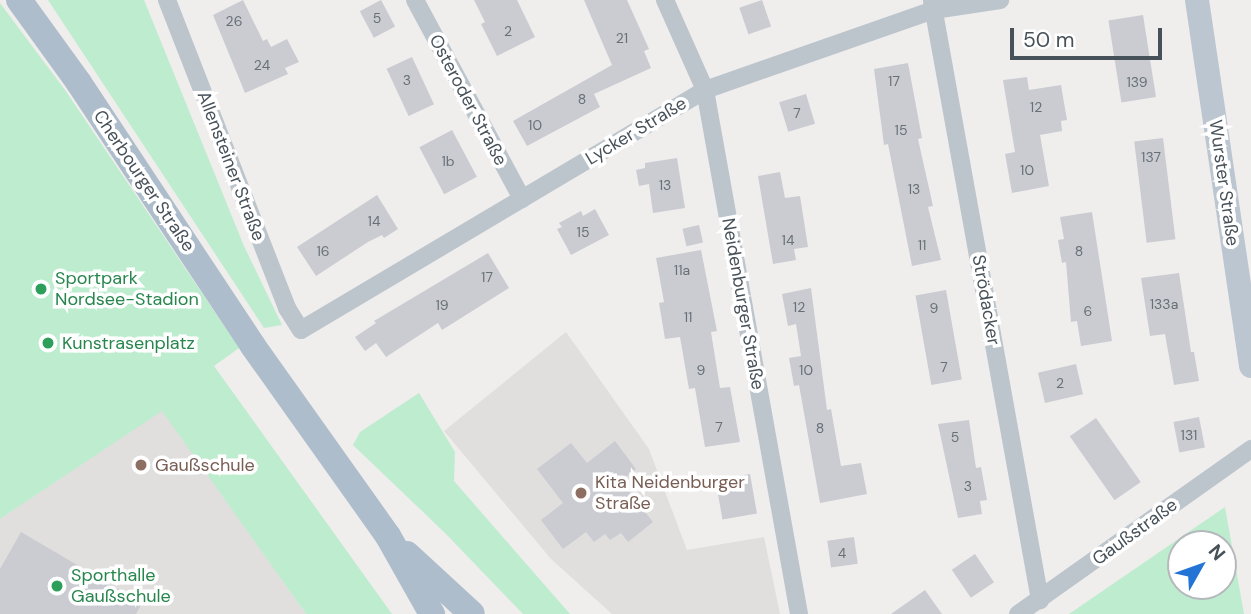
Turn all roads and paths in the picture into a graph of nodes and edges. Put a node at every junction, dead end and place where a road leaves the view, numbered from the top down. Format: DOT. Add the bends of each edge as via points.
graph roads {
  1 [pos="19,0"];
  2 [pos="167,0"];
  3 [pos="415,0"];
  4 [pos="665,0"];
  5 [pos="1000,0"];
  6 [pos="1197,0"];
  7 [pos="933,5"];
  8 [pos="705,90"];
  9 [pos="522,199"];
  10 [pos="301,330"];
  11 [pos="1251,366"];
  12 [pos="1251,449"];
  13 [pos="388,536"];
  14 [pos="1040,600"];
  15 [pos="432,614"];
  16 [pos="443,614"];
  17 [pos="472,614"];
  18 [pos="799,614"];
  19 [pos="1018,614"];
  1 -- 13 [label="main road, Cherbourger Straße"];
  2 -- 10 [label="street, Allensteiner Straße" via="287,308"];
  3 -- 9 [label="street, Osteroder Straße"];
  4 -- 8 [label="street, Neidenburger Straße"];
  5 -- 7 [label="street, Lycker Straße"];
  6 -- 11 [label="street, Wurster Straße"];
  7 -- 8 [label="street, Lycker Straße"];
  7 -- 14 [label="street, Strödacker"];
  8 -- 9 [label="street, Lycker Straße"];
  8 -- 18 [label="street, Neidenburger Straße"];
  9 -- 10 [label="street, Lycker Straße"];
  12 -- 14 [label="street, Gaußstraße"];
  13 -- 15 [label="main road, Cherbourger Straße"];
  13 -- 16 [label="main road"];
  13 -- 17 [label="main road, Cherbourger Straße"];
  14 -- 19 [label="street, Gaußstraße"];
}
